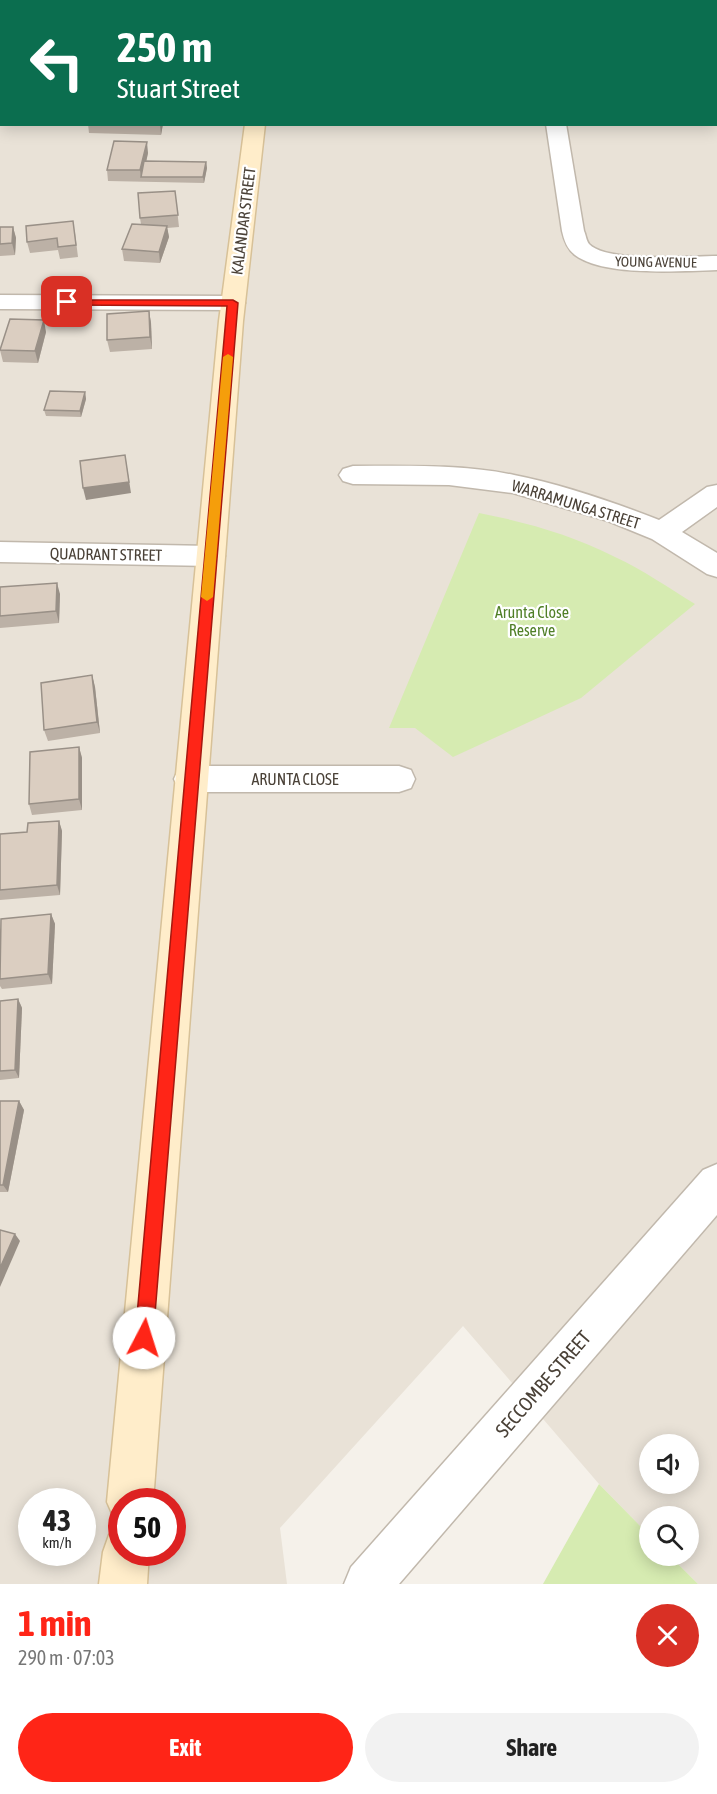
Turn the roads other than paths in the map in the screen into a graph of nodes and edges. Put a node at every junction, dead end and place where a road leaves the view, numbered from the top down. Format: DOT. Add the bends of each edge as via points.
graph roads {
  1 [pos="255,126"];
  2 [pos="556,126"];
  3 [pos="717,263"];
  4 [pos="0,302"];
  5 [pos="233,303"];
  6 [pos="353,475"];
  7 [pos="717,494"];
  8 [pos="662,532"];
  9 [pos="0,552"];
  10 [pos="211,556"];
  11 [pos="717,567"];
  12 [pos="190,779"];
  13 [pos="399,779"];
  14 [pos="717,1184"];
  15 [pos="131,1488"];
  16 [pos="125,1566"];
  17 [pos="123,1584"];
  18 [pos="368,1584"];
  1 -- 5 [label="main road, KALANDAR STREET"];
  2 -- 3 [label="street, YOUNG AVENUE" via="575,241 584,251 618,262"];
  4 -- 5 [label="street"];
  5 -- 10 [label="main road, KALANDAR STREET"];
  6 -- 8 [label="street, WARRAMUNGA STREET" via="449,476 514,484 618,514"];
  7 -- 8 [label="street"];
  8 -- 11 [label="street, WARRAMUNGA STREET"];
  9 -- 10 [label="street, QUADRANT STREET"];
  10 -- 12 [label="main road, KALANDAR STREET"];
  12 -- 13 [label="street, ARUNTA CLOSE"];
  12 -- 15 [label="main road, KALANDAR STREET"];
  14 -- 18 [label="street, SECCOMBE STREET"];
  16 -- 17 [label="main road"];
}
